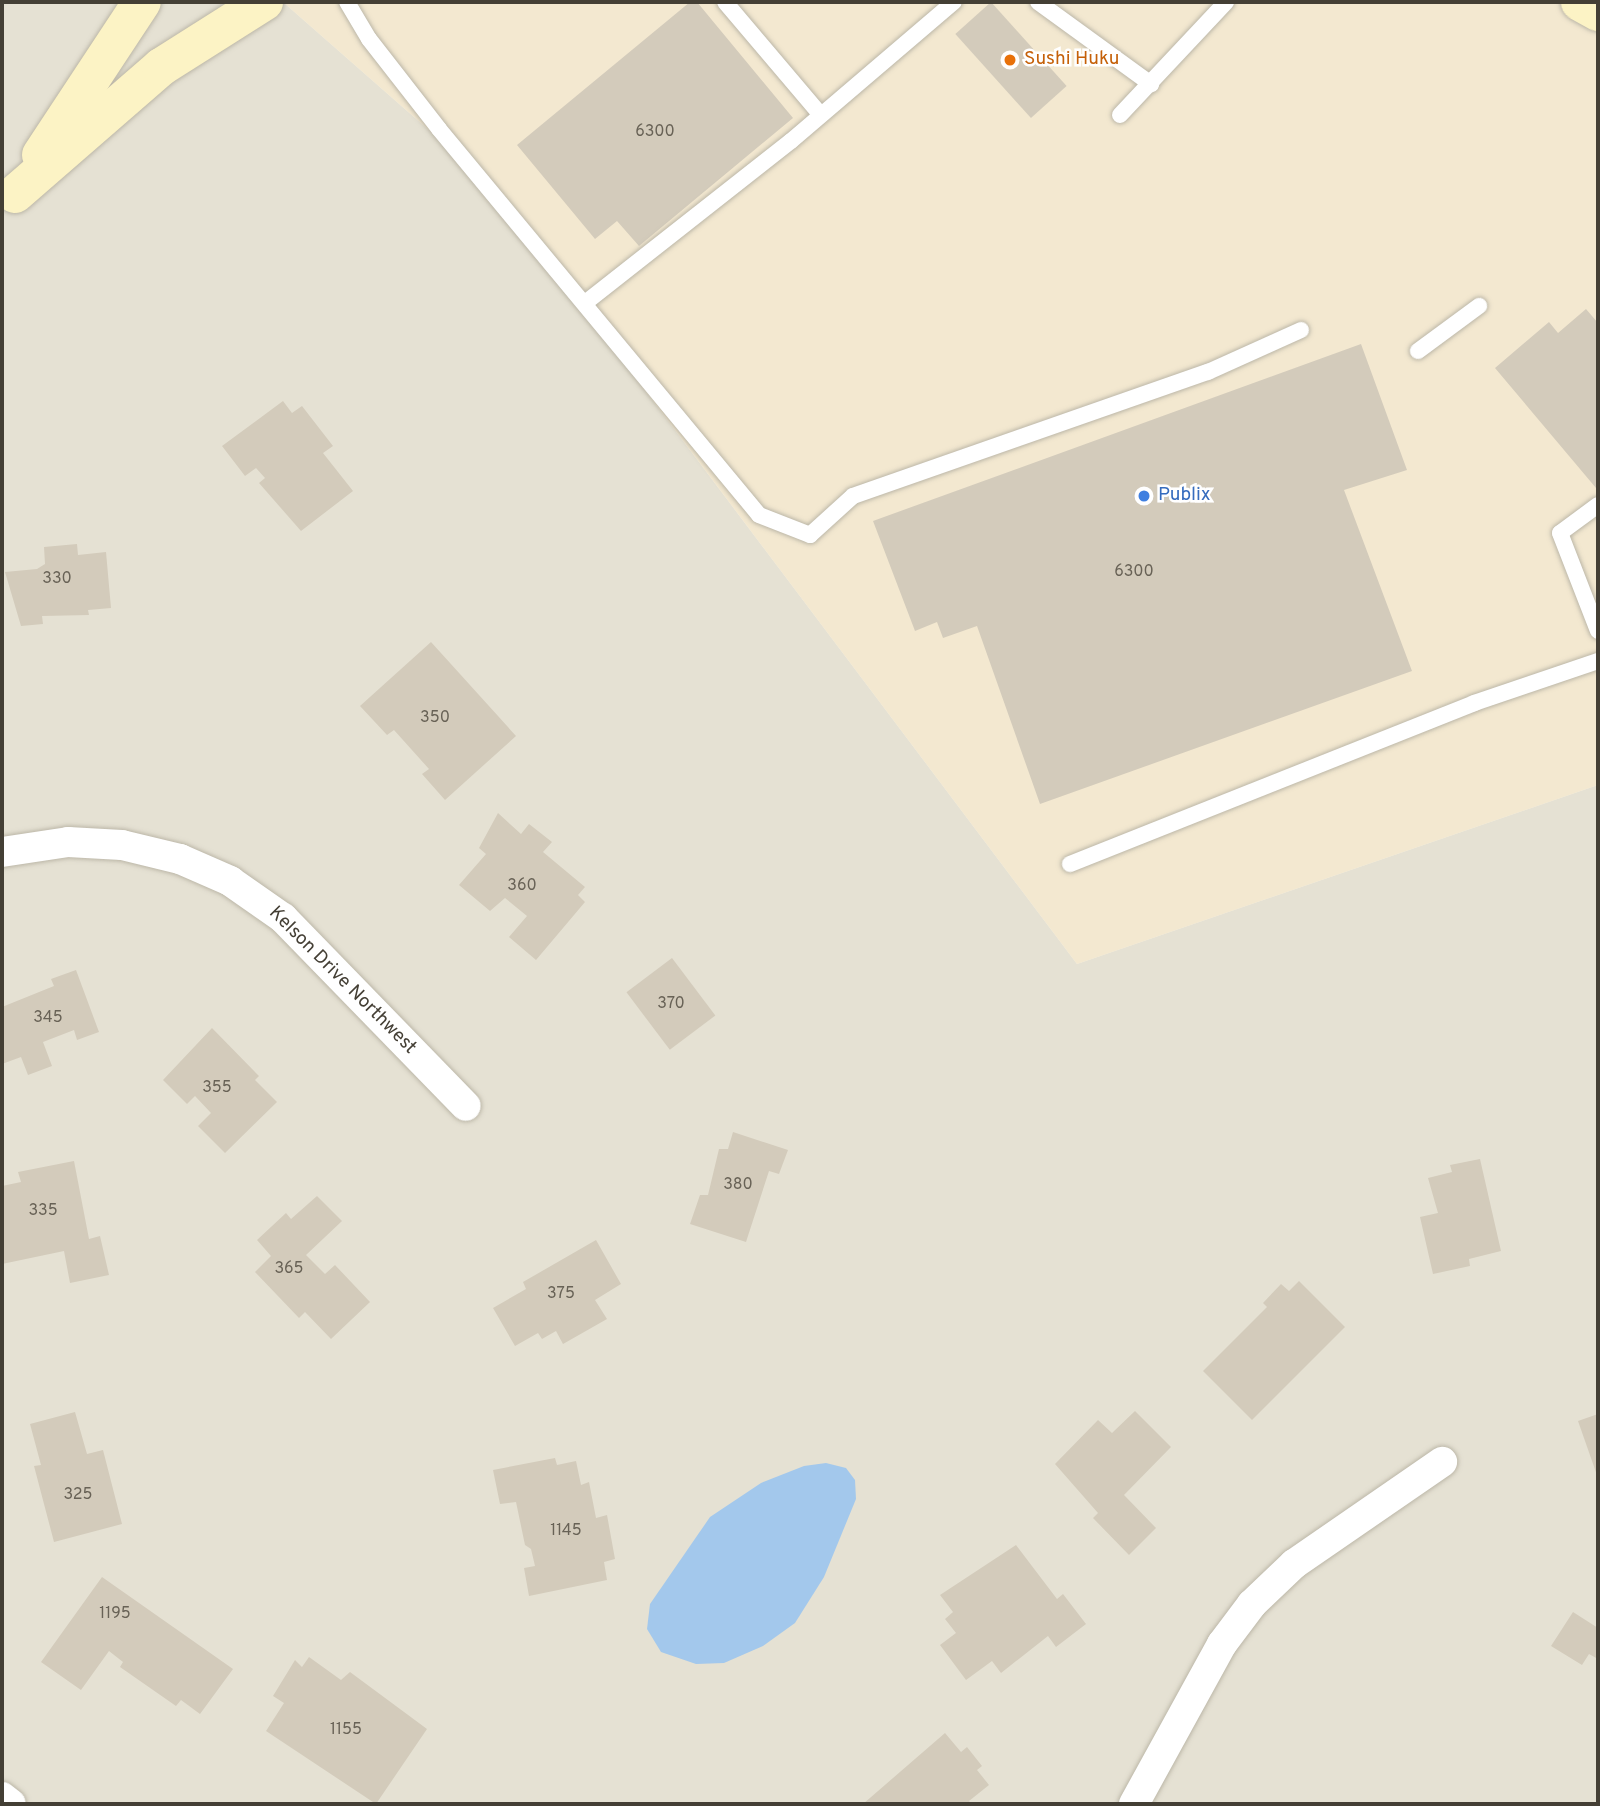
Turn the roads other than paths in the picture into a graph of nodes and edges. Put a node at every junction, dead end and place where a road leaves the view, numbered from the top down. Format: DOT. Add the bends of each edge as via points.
graph roads {
  1 [pos="142,2"];
  2 [pos="264,2"];
  3 [pos="347,2"];
  4 [pos="725,2"];
  5 [pos="954,2"];
  6 [pos="1038,2"];
  7 [pos="1226,2"];
  8 [pos="1580,2"];
  9 [pos="1598,12"];
  10 [pos="1151,84"];
  11 [pos="820,114"];
  12 [pos="1120,115"];
  13 [pos="9,202"];
  14 [pos="585,303"];
  15 [pos="1479,306"];
  16 [pos="1301,330"];
  17 [pos="1418,351"];
  18 [pos="1598,505"];
  19 [pos="1598,631"];
  20 [pos="1598,661"];
  21 [pos="2,852"];
  22 [pos="1070,864"];
  23 [pos="466,1106"];
  24 [pos="1442,1462"];
  25 [pos="2,1797"];
  26 [pos="11,1804"];
  27 [pos="1134,1804"];
  1 -- 13 [label="main road"];
  2 -- 13 [label="main road" via="161,66"];
  3 -- 14 [label="lane" via="369,39 439,129"];
  4 -- 11 [label="lane"];
  5 -- 11 [label="lane"];
  6 -- 10 [label="lane"];
  7 -- 10 [label="lane"];
  8 -- 9 [label="main road"];
  10 -- 12 [label="lane"];
  11 -- 14 [label="lane"];
  14 -- 16 [label="lane" via="759,515 810,535 853,496 1208,372"];
  15 -- 17 [label="lane"];
  18 -- 19 [label="lane" via="1560,533"];
  20 -- 22 [label="lane" via="1474,703"];
  21 -- 23 [label="street, Kelson Drive Northwest" via="68,842 122,845 180,859 230,881 283,918"];
  24 -- 27 [label="street" via="1294,1564 1252,1604 1222,1644"];
  25 -- 26 [label="street"];
}
